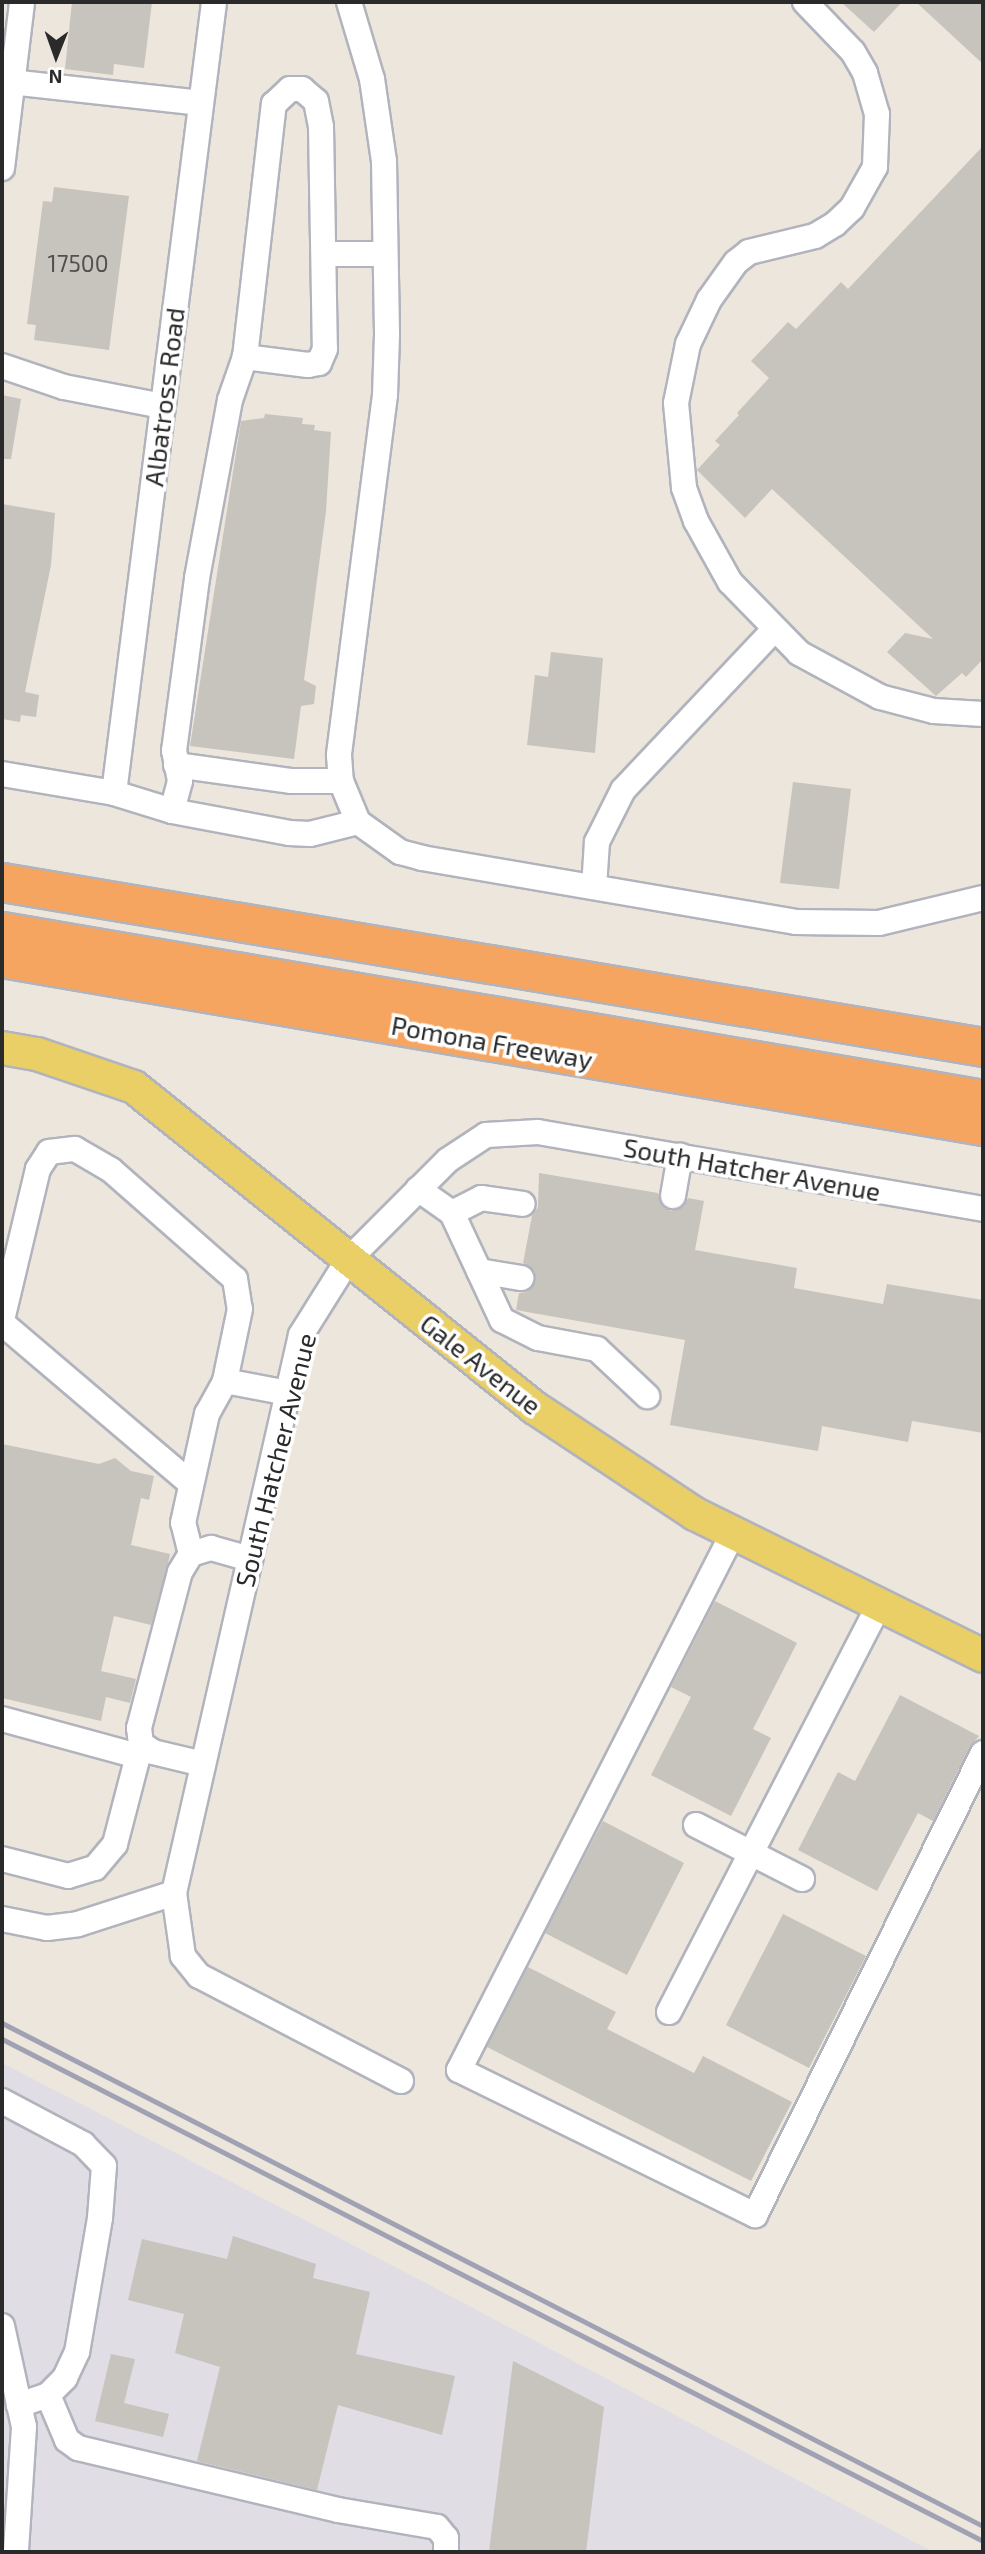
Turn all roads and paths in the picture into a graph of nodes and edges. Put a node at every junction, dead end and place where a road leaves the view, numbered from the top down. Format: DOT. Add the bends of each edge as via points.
graph roads {
  1 [pos="22,2"];
  2 [pos="214,2"];
  3 [pos="349,2"];
  4 [pos="805,2"];
  5 [pos="7,81"];
  6 [pos="201,103"];
  7 [pos="2,168"];
  8 [pos="326,254"];
  9 [pos="384,254"];
  10 [pos="245,357"];
  11 [pos="2,366"];
  12 [pos="163,406"];
  13 [pos="773,631"];
  14 [pos="983,714"];
  15 [pos="176,765"];
  16 [pos="2,774"];
  17 [pos="341,781"];
  18 [pos="114,793"];
  19 [pos="172,811"];
  20 [pos="358,822"];
  21 [pos="2,882"];
  22 [pos="594,887"];
  23 [pos="983,898"];
  24 [pos="2,916"];
  25 [pos="2,931"];
  26 [pos="2,958"];
  27 [pos="976,1045"];
  28 [pos="2,1048"];
  29 [pos="983,1083"];
  30 [pos="983,1099"];
  31 [pos="983,1126"];
  32 [pos="680,1156"];
  33 [pos="418,1189"];
  34 [pos="673,1196"];
  35 [pos="523,1204"];
  36 [pos="983,1209"];
  37 [pos="452,1213"];
  38 [pos="348,1260"];
  39 [pos="479,1271"];
  40 [pos="521,1278"];
  41 [pos="2,1321"];
  42 [pos="225,1381"];
  43 [pos="288,1393"];
  44 [pos="647,1396"];
  45 [pos="191,1484"];
  46 [pos="733,1533"];
  47 [pos="191,1554"];
  48 [pos="250,1559"];
  49 [pos="879,1605"];
  50 [pos="983,1656"];
  51 [pos="2,1719"];
  52 [pos="139,1750"];
  53 [pos="983,1753"];
  54 [pos="203,1764"];
  55 [pos="696,1825"];
  56 [pos="752,1853"];
  57 [pos="2,1859"];
  58 [pos="802,1880"];
  59 [pos="174,1893"];
  60 [pos="2,1919"];
  61 [pos="669,2012"];
  62 [pos="401,2081"];
  63 [pos="2,2101"];
  64 [pos="2,2326"];
  65 [pos="48,2395"];
  66 [pos="12,2400"];
  67 [pos="16,2552"];
  68 [pos="446,2552"];
  1 -- 5 [label="street"];
  2 -- 6 [label="street, Albatross Road"];
  3 -- 9 [label="street" via="377,105 384,161"];
  4 -- 13 [label="street" via="853,52 864,73 877,114 875,167 852,208 835,224 816,236 749,252 736,262 709,300 688,344 676,403 679,461 696,521 730,582"];
  5 -- 6 [label="street"];
  5 -- 7 [label="street"];
  6 -- 12 [label="street, Albatross Road"];
  8 -- 9 [label="street"];
  8 -- 10 [label="street" via="325,349 319,363"];
  8 -- 10 [label="street" via="316,101 302,89 290,89 274,104"];
  9 -- 17 [label="street" via="387,376 339,755"];
  10 -- 15 [label="street" via="230,400 199,564 174,751"];
  11 -- 12 [label="street" via="64,387"];
  12 -- 18 [label="street, Albatross Road"];
  13 -- 14 [label="street" via="799,653 880,697 934,710"];
  13 -- 22 [label="street" via="623,790 597,842"];
  15 -- 17 [label="street" via="292,782"];
  15 -- 19 [label="street" via="180,780"];
  16 -- 18 [label="street"];
  17 -- 20 [label="street"];
  18 -- 19 [label="street"];
  19 -- 20 [label="street" via="289,833 310,834"];
  20 -- 22 [label="street" via="400,852"];
  21 -- 27 [label="highway"];
  22 -- 23 [label="street" via="824,925 879,923"];
  24 -- 29 [label="highway"];
  25 -- 30 [label="highway"];
  26 -- 31 [label="highway, Pomona Freeway"];
  28 -- 38 [label="main road, Gale Avenue" via="37,1054 134,1087"];
  32 -- 33 [label="street, South Hatcher Avenue" via="538,1132 486,1135 448,1160"];
  32 -- 34 [label="street"];
  32 -- 36 [label="street, South Hatcher Avenue"];
  33 -- 37 [label="street"];
  33 -- 38 [label="street, South Hatcher Avenue"];
  35 -- 37 [label="street" via="481,1198"];
  37 -- 39 [label="street"];
  38 -- 43 [label="street, South Hatcher Avenue" via="301,1335"];
  38 -- 46 [label="main road, Gale Avenue" via="535,1408 695,1514"];
  39 -- 40 [label="street"];
  39 -- 44 [label="street" via="502,1321 538,1338 597,1349"];
  41 -- 42 [label="street" via="38,1169 49,1152 75,1149 111,1170 235,1279 240,1309"];
  41 -- 45 [label="street"];
  42 -- 43 [label="street"];
  42 -- 45 [label="street" via="206,1414"];
  43 -- 48 [label="street, South Hatcher Avenue"];
  45 -- 47 [label="street" via="183,1524"];
  46 -- 49 [label="main road, Gale Avenue"];
  46 -- 53 [label="street" via="459,2070 755,2215"];
  47 -- 48 [label="street" via="211,1548"];
  47 -- 52 [label="street" via="180,1572 139,1728"];
  48 -- 54 [label="street, South Hatcher Avenue"];
  49 -- 50 [label="main road, Gale Avenue"];
  49 -- 56 [label="street"];
  51 -- 52 [label="street"];
  52 -- 54 [label="street"];
  52 -- 57 [label="street" via="115,1844 95,1868 68,1876"];
  54 -- 59 [label="street, South Hatcher Avenue"];
  55 -- 56 [label="street"];
  56 -- 58 [label="street"];
  56 -- 61 [label="street"];
  59 -- 60 [label="street" via="78,1924 47,1928"];
  59 -- 62 [label="street" via="183,1956 199,1976"];
  63 -- 65 [label="street" via="83,2144 104,2166 77,2352 65,2378"];
  64 -- 66 [label="street"];
  65 -- 66 [label="street"];
  65 -- 68 [label="street" via="67,2440 78,2448 338,2510 437,2527 446,2538"];
  66 -- 67 [label="street" via="24,2427"];
}
